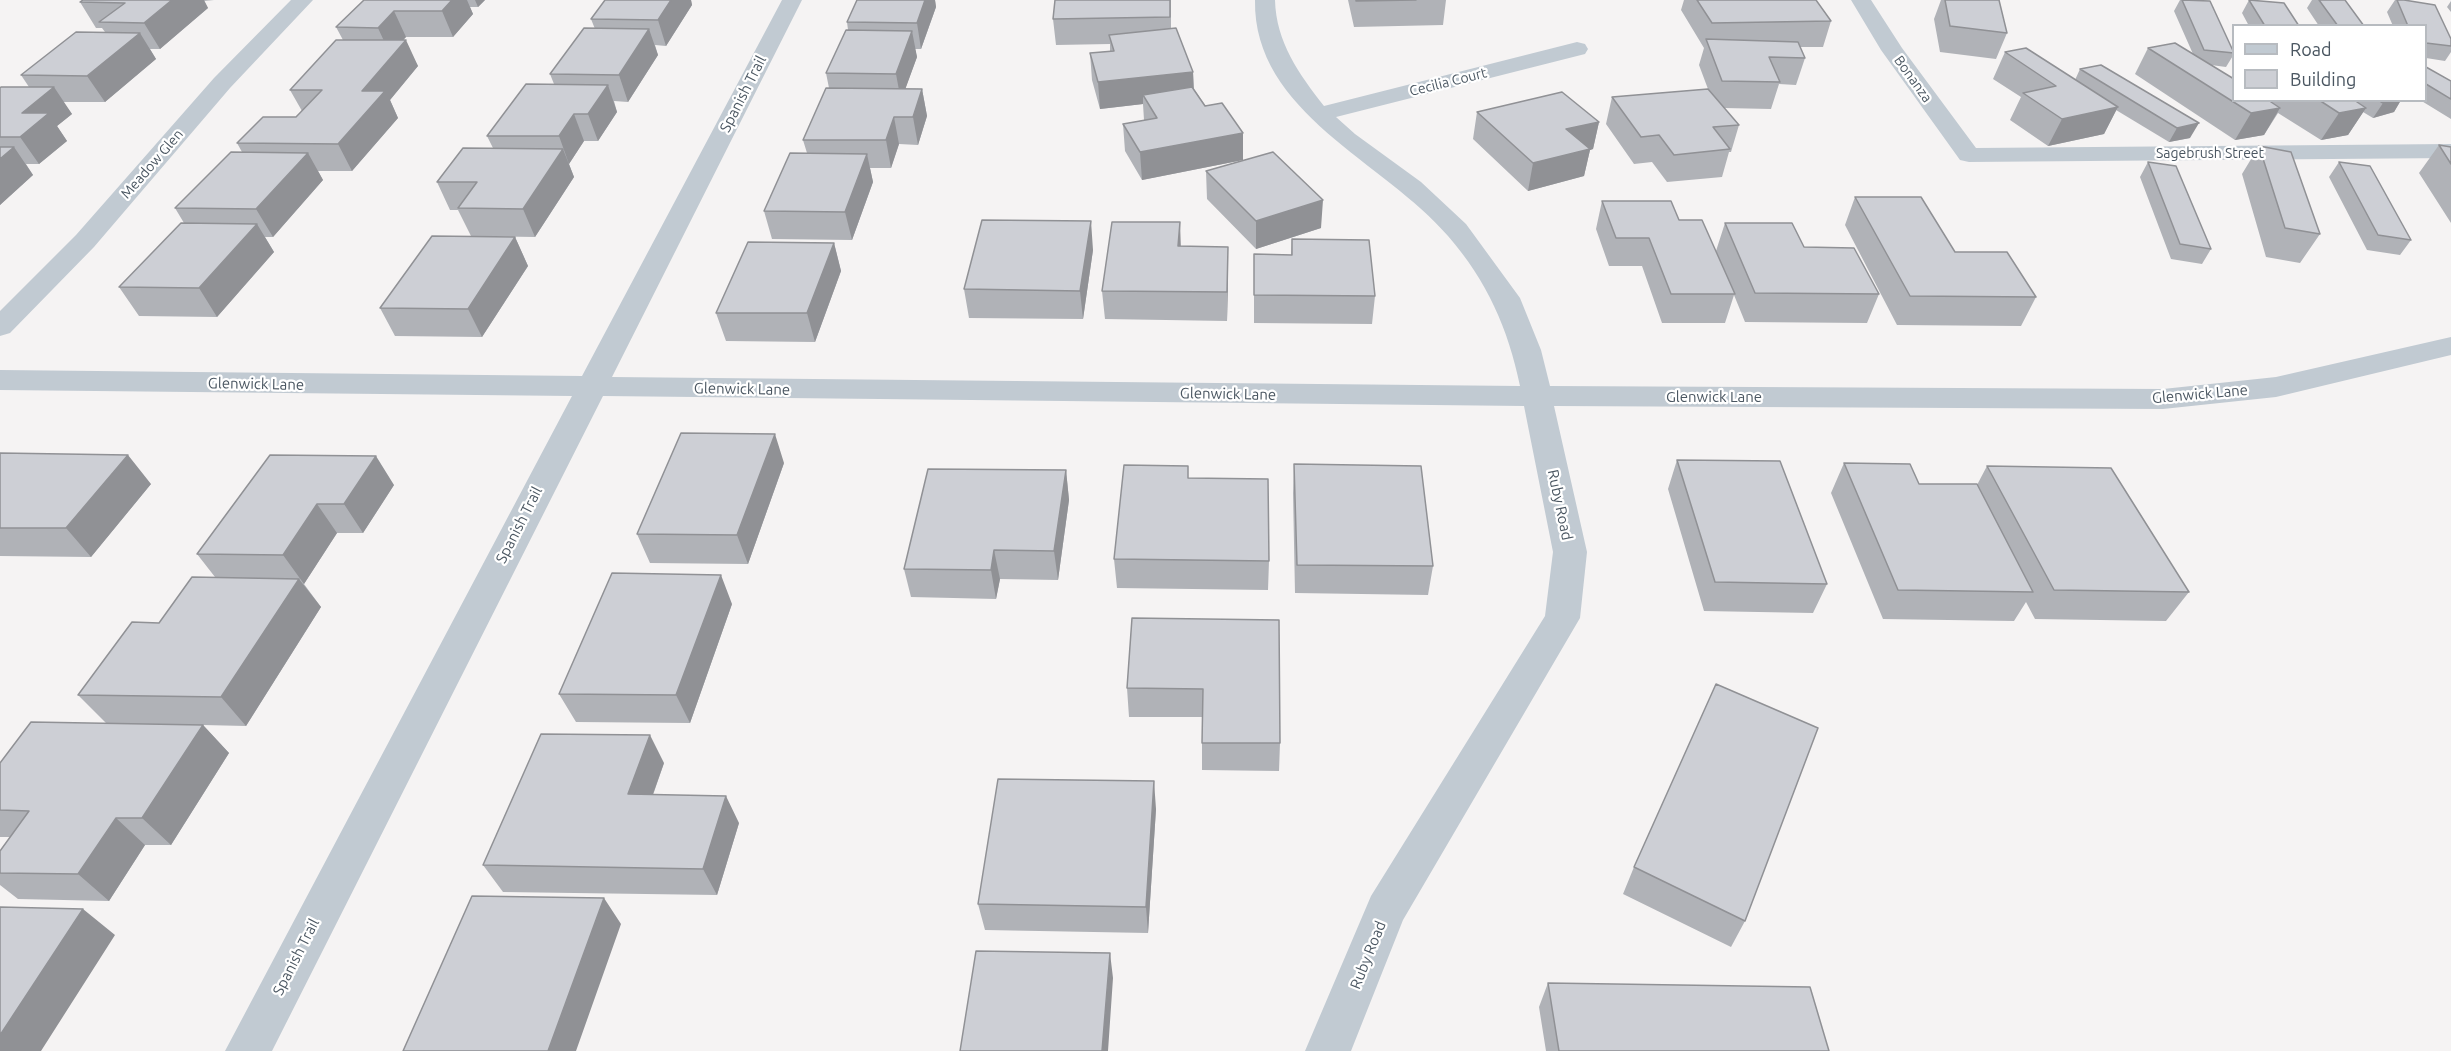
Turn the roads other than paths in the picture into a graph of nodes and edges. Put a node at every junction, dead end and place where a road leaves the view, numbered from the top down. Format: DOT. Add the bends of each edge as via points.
graph roads {
  1 [pos="303,0"];
  2 [pos="792,0"];
  3 [pos="1265,0"];
  4 [pos="1861,0"];
  5 [pos="1577,49"];
  6 [pos="1319,114"];
  7 [pos="2451,151"];
  8 [pos="1969,155"];
  9 [pos="0,327"];
  10 [pos="2451,346"];
  11 [pos="0,380"];
  12 [pos="591,388"];
  13 [pos="1538,396"];
  14 [pos="248,1051"];
  15 [pos="1328,1051"];
  1 -- 9 [label="street, Meadow Glen" via="222,83 85,241"];
  2 -- 12 [label="street, Spanish Trail"];
  3 -- 6 [label="street, Ruby Road" via="1265,19 1276,52 1293,82"];
  4 -- 8 [label="street, Bonanza" via="1892,50"];
  5 -- 6 [label="street, Cecilia Court"];
  6 -- 13 [label="street, Ruby Road" via="1412,187 1468,244 1506,298 1527,350"];
  7 -- 8 [label="street, Sagebrush Street"];
  10 -- 13 [label="street, Glenwick Lane" via="2276,387 2163,399"];
  11 -- 12 [label="street, Glenwick Lane"];
  12 -- 13 [label="street, Glenwick Lane"];
  12 -- 14 [label="street, Spanish Trail"];
  13 -- 15 [label="street, Ruby Road" via="1570,552 1562,618 1386,910"];
}
